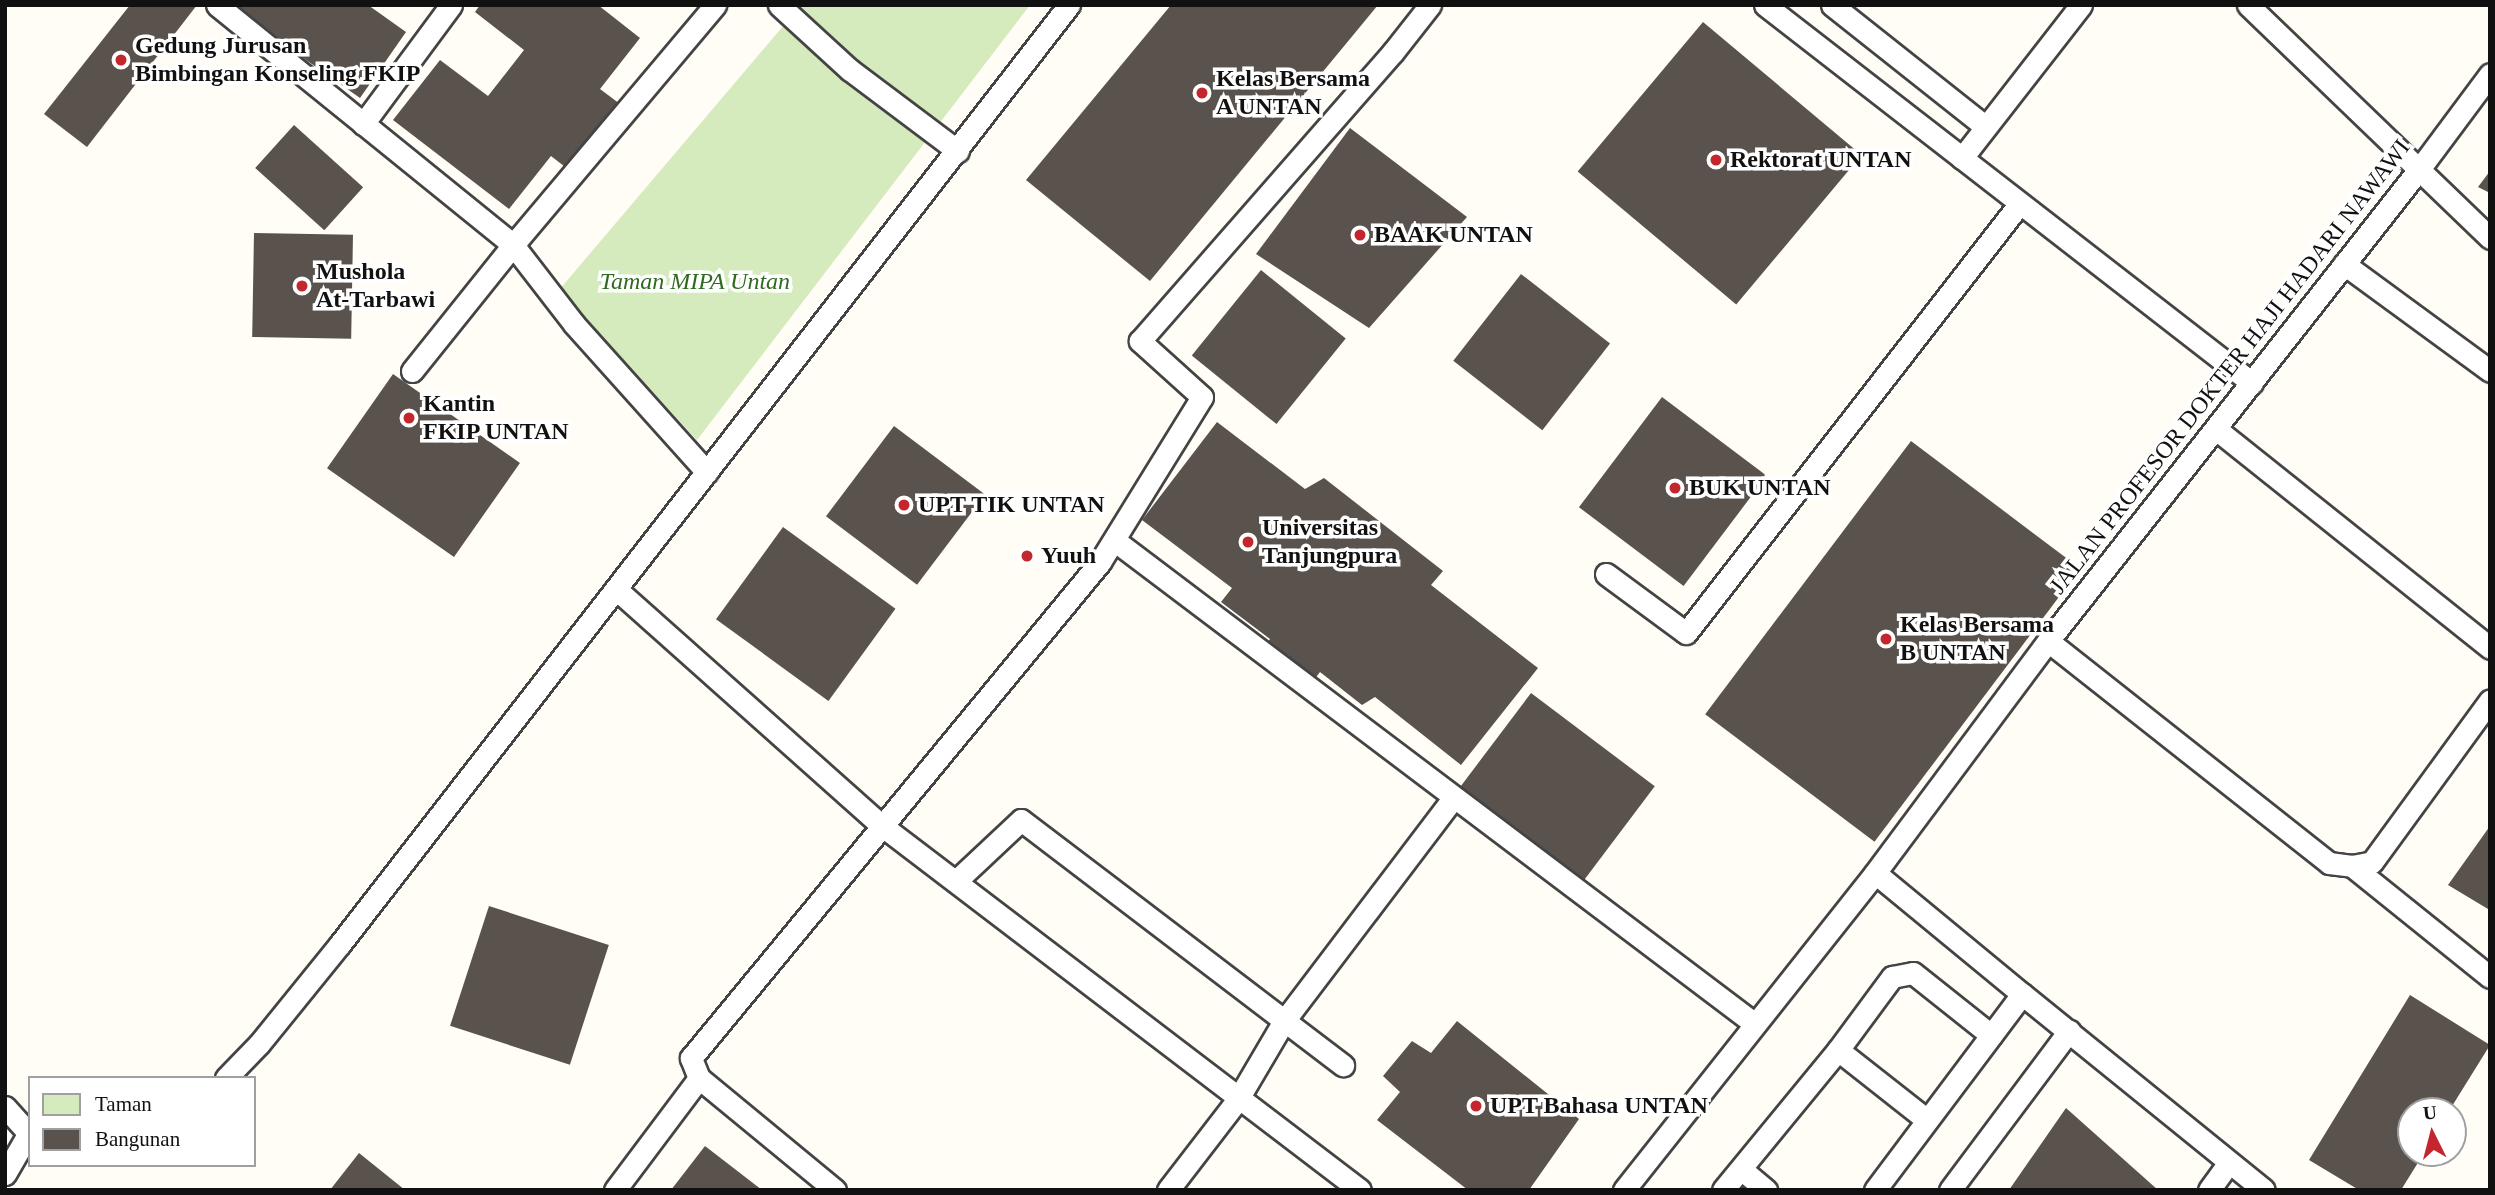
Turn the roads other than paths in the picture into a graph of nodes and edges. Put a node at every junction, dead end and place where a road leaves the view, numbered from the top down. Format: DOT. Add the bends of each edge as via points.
graph roads {
  1 [pos="217,5"];
  2 [pos="451,5"];
  3 [pos="715,5"];
  4 [pos="779,5"];
  5 [pos="1069,5"];
  6 [pos="1430,5"];
  7 [pos="1765,5"];
  8 [pos="1832,5"];
  9 [pos="2081,5"];
  10 [pos="2248,5"];
  11 [pos="2490,74"];
  12 [pos="363,124"];
  13 [pos="1986,127"];
  14 [pos="958,151"];
  15 [pos="1962,158"];
  16 [pos="2420,168"];
  17 [pos="2020,203"];
  18 [pos="2490,238"];
  19 [pos="513,245"];
  20 [pos="2344,264"];
  21 [pos="412,371"];
  22 [pos="2490,371"];
  23 [pos="2252,383"];
  24 [pos="2216,429"];
  25 [pos="707,472"];
  26 [pos="1114,540"];
  27 [pos="1605,573"];
  28 [pos="616,589"];
  29 [pos="2048,641"];
  30 [pos="2490,648"];
  31 [pos="2490,700"];
  32 [pos="1454,797"];
  33 [pos="881,825"];
  34 [pos="2352,866"];
  35 [pos="1875,873"];
  36 [pos="956,881"];
  37 [pos="2490,977"];
  38 [pos="2022,994"];
  39 [pos="1284,1021"];
  40 [pos="1755,1024"];
  41 [pos="2069,1031"];
  42 [pos="1991,1035"];
  43 [pos="1838,1050"];
  44 [pos="1343,1065"];
  45 [pos="228,1076"];
  46 [pos="699,1078"];
  47 [pos="1238,1100"];
  48 [pos="5,1107"];
  49 [pos="1927,1120"];
  50 [pos="28,1134"];
  51 [pos="28,1137"];
  52 [pos="2229,1162"];
  53 [pos="1741,1168"];
  54 [pos="5,1174"];
  55 [pos="615,1190"];
  56 [pos="835,1190"];
  57 [pos="1168,1190"];
  58 [pos="1360,1190"];
  59 [pos="1624,1190"];
  60 [pos="1723,1190"];
  61 [pos="1766,1190"];
  62 [pos="1875,1190"];
  63 [pos="1950,1190"];
  64 [pos="2209,1190"];
  65 [pos="2263,1190"];
  1 -- 12 [label="lane"];
  2 -- 12 [label="lane"];
  3 -- 19 [label="lane"];
  4 -- 14 [label="lane" via="850,70"];
  5 -- 14 [label="lane"];
  6 -- 26 [label="lane" via="1140,341 1202,397"];
  7 -- 15 [label="lane"];
  8 -- 13 [label="lane"];
  9 -- 13 [label="lane"];
  10 -- 16 [label="lane"];
  11 -- 16 [label="lane, JALAN PROFESOR DOKTER HAJI HADARI NAWAWI"];
  12 -- 19 [label="lane"];
  13 -- 15 [label="lane"];
  14 -- 25 [label="lane"];
  15 -- 17 [label="lane"];
  16 -- 18 [label="lane"];
  16 -- 20 [label="lane, JALAN PROFESOR DOKTER HAJI HADARI NAWAWI"];
  17 -- 23 [label="lane"];
  17 -- 27 [label="lane" via="1686,633"];
  19 -- 21 [label="lane"];
  19 -- 25 [label="lane" via="574,324"];
  20 -- 22 [label="lane"];
  20 -- 23 [label="lane, JALAN PROFESOR DOKTER HAJI HADARI NAWAWI"];
  23 -- 24 [label="lane, JALAN PROFESOR DOKTER HAJI HADARI NAWAWI"];
  24 -- 29 [label="lane, JALAN PROFESOR DOKTER HAJI HADARI NAWAWI"];
  24 -- 30 [label="lane"];
  25 -- 28 [label="lane"];
  26 -- 32 [label="lane"];
  26 -- 33 [label="lane"];
  28 -- 33 [label="lane"];
  28 -- 45 [label="lane" via="340,944"];
  29 -- 34 [label="lane" via="2329,863"];
  29 -- 35 [label="lane, JALAN PROFESOR DOKTER HAJI HADARI NAWAWI"];
  31 -- 34 [label="lane" via="2372,862"];
  32 -- 39 [label="lane"];
  32 -- 40 [label="lane"];
  33 -- 36 [label="lane"];
  33 -- 46 [label="lane" via="691,1058"];
  34 -- 37 [label="lane"];
  35 -- 38 [label="lane"];
  35 -- 40 [label="lane, JALAN PROFESOR DOKTER HAJI HADARI NAWAWI"];
  36 -- 39 [label="lane" via="1021,820"];
  36 -- 47 [label="lane"];
  38 -- 41 [label="lane"];
  38 -- 42 [label="lane"];
  39 -- 44 [label="lane"];
  39 -- 47 [label="lane"];
  40 -- 59 [label="lane, JALAN PROFESOR DOKTER HAJI HADARI NAWAWI"];
  41 -- 52 [label="lane"];
  41 -- 63 [label="lane"];
  42 -- 43 [label="lane" via="1913,974 1901,974 1892,977"];
  42 -- 49 [label="lane"];
  43 -- 49 [label="lane"];
  43 -- 53 [label="lane"];
  46 -- 55 [label="lane"];
  46 -- 56 [label="lane"];
  47 -- 57 [label="lane"];
  47 -- 58 [label="lane"];
  48 -- 50 [label="lane"];
  49 -- 62 [label="lane"];
  51 -- 54 [label="lane"];
  52 -- 64 [label="lane"];
  52 -- 65 [label="lane"];
  53 -- 60 [label="lane"];
  53 -- 61 [label="lane"];
}
